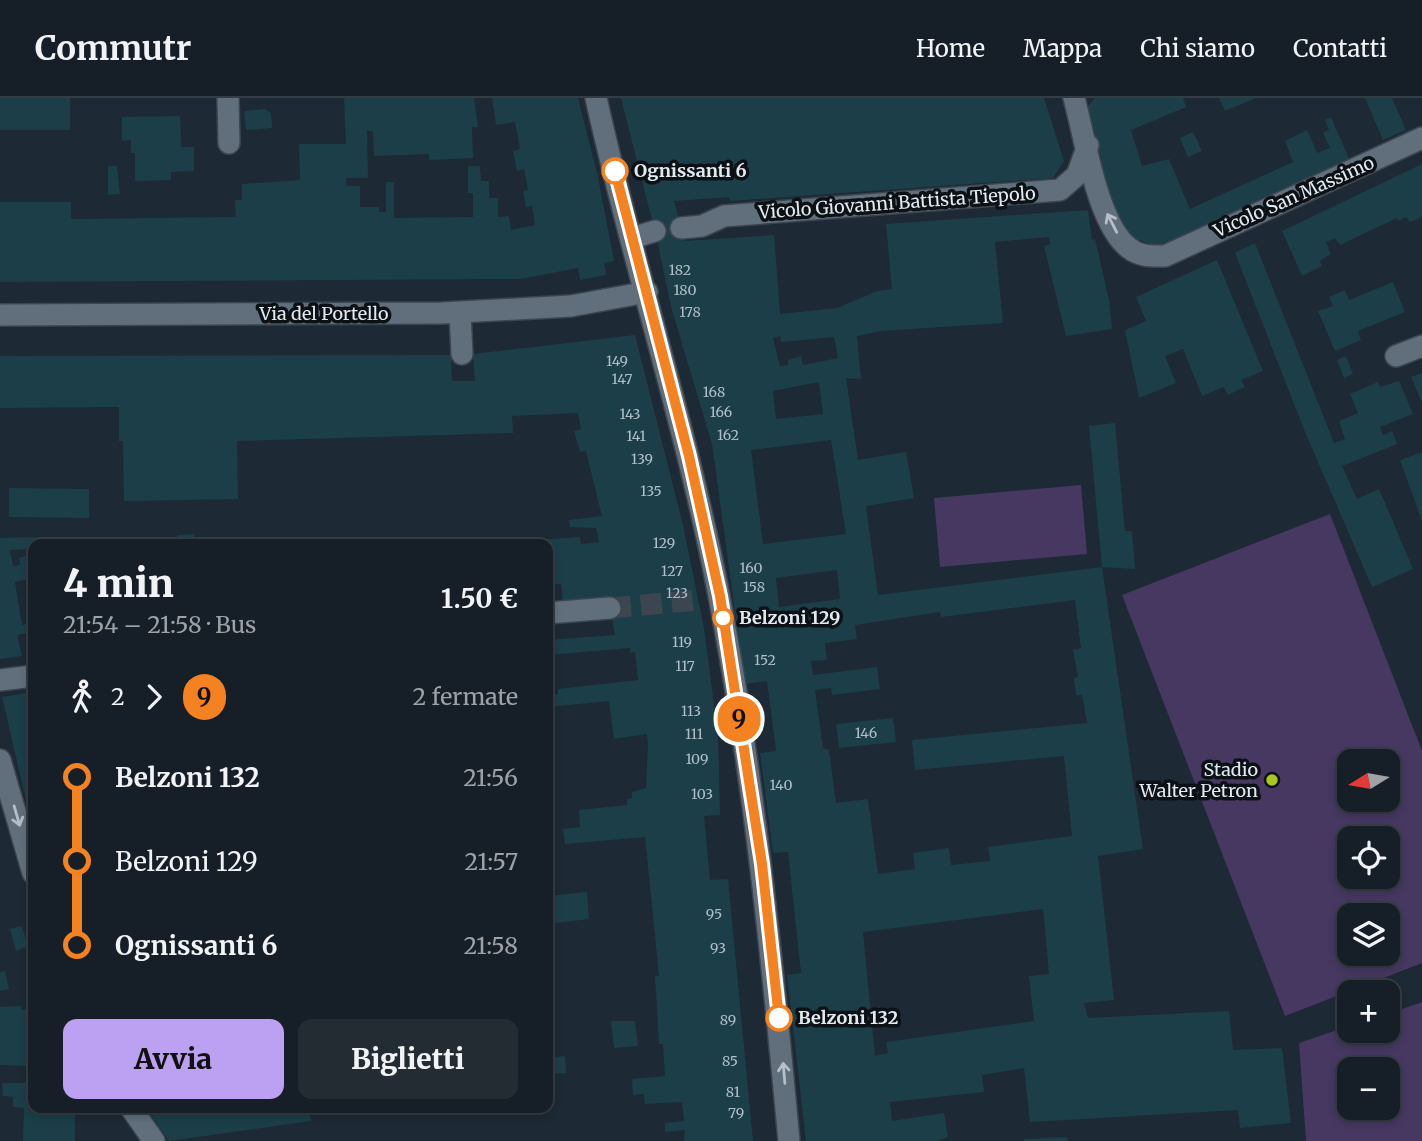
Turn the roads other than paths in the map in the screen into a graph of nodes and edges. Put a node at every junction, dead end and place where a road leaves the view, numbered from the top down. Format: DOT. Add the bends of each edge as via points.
graph roads {
  1 [pos="228,98"];
  2 [pos="596,98"];
  3 [pos="1074,98"];
  4 [pos="1422,138"];
  5 [pos="229,143"];
  6 [pos="1088,145"];
  7 [pos="681,228"];
  8 [pos="655,231"];
  9 [pos="632,238"];
  10 [pos="647,292"];
  11 [pos="460,312"];
  12 [pos="0,315"];
  13 [pos="1422,346"];
  14 [pos="462,354"];
  15 [pos="1396,356"];
  16 [pos="720,596"];
  17 [pos="698,600"];
  18 [pos="610,608"];
  19 [pos="553,613"];
  20 [pos="28,677"];
  21 [pos="0,680"];
  22 [pos="0,760"];
  23 [pos="28,856"];
  24 [pos="134,1113"];
  25 [pos="154,1141"];
  26 [pos="789,1141"];
  1 -- 5 [label="street"];
  2 -- 9 [label="street"];
  3 -- 6 [label="street"];
  4 -- 6 [label="street, Vicolo San Massimo, one-way" via="1165,256 1141,255 1122,241 1102,201"];
  6 -- 7 [label="street, Vicolo Giovanni Battista Tiepolo" via="1077,176 1060,190 724,216 702,226"];
  8 -- 9 [label="street"];
  9 -- 10 [label="street"];
  10 -- 11 [label="street, Via del Portello" via="571,306"];
  10 -- 16 [label="street"];
  11 -- 12 [label="street, Via del Portello"];
  11 -- 14 [label="street"];
  13 -- 15 [label="street"];
  16 -- 17 [label="street"];
  26 -- 16 [label="street, one-way" via="762,864"];
  18 -- 19 [label="street"];
  20 -- 21 [label="street"];
  22 -- 23 [label="street, one-way"];
  24 -- 25 [label="street"];
}
